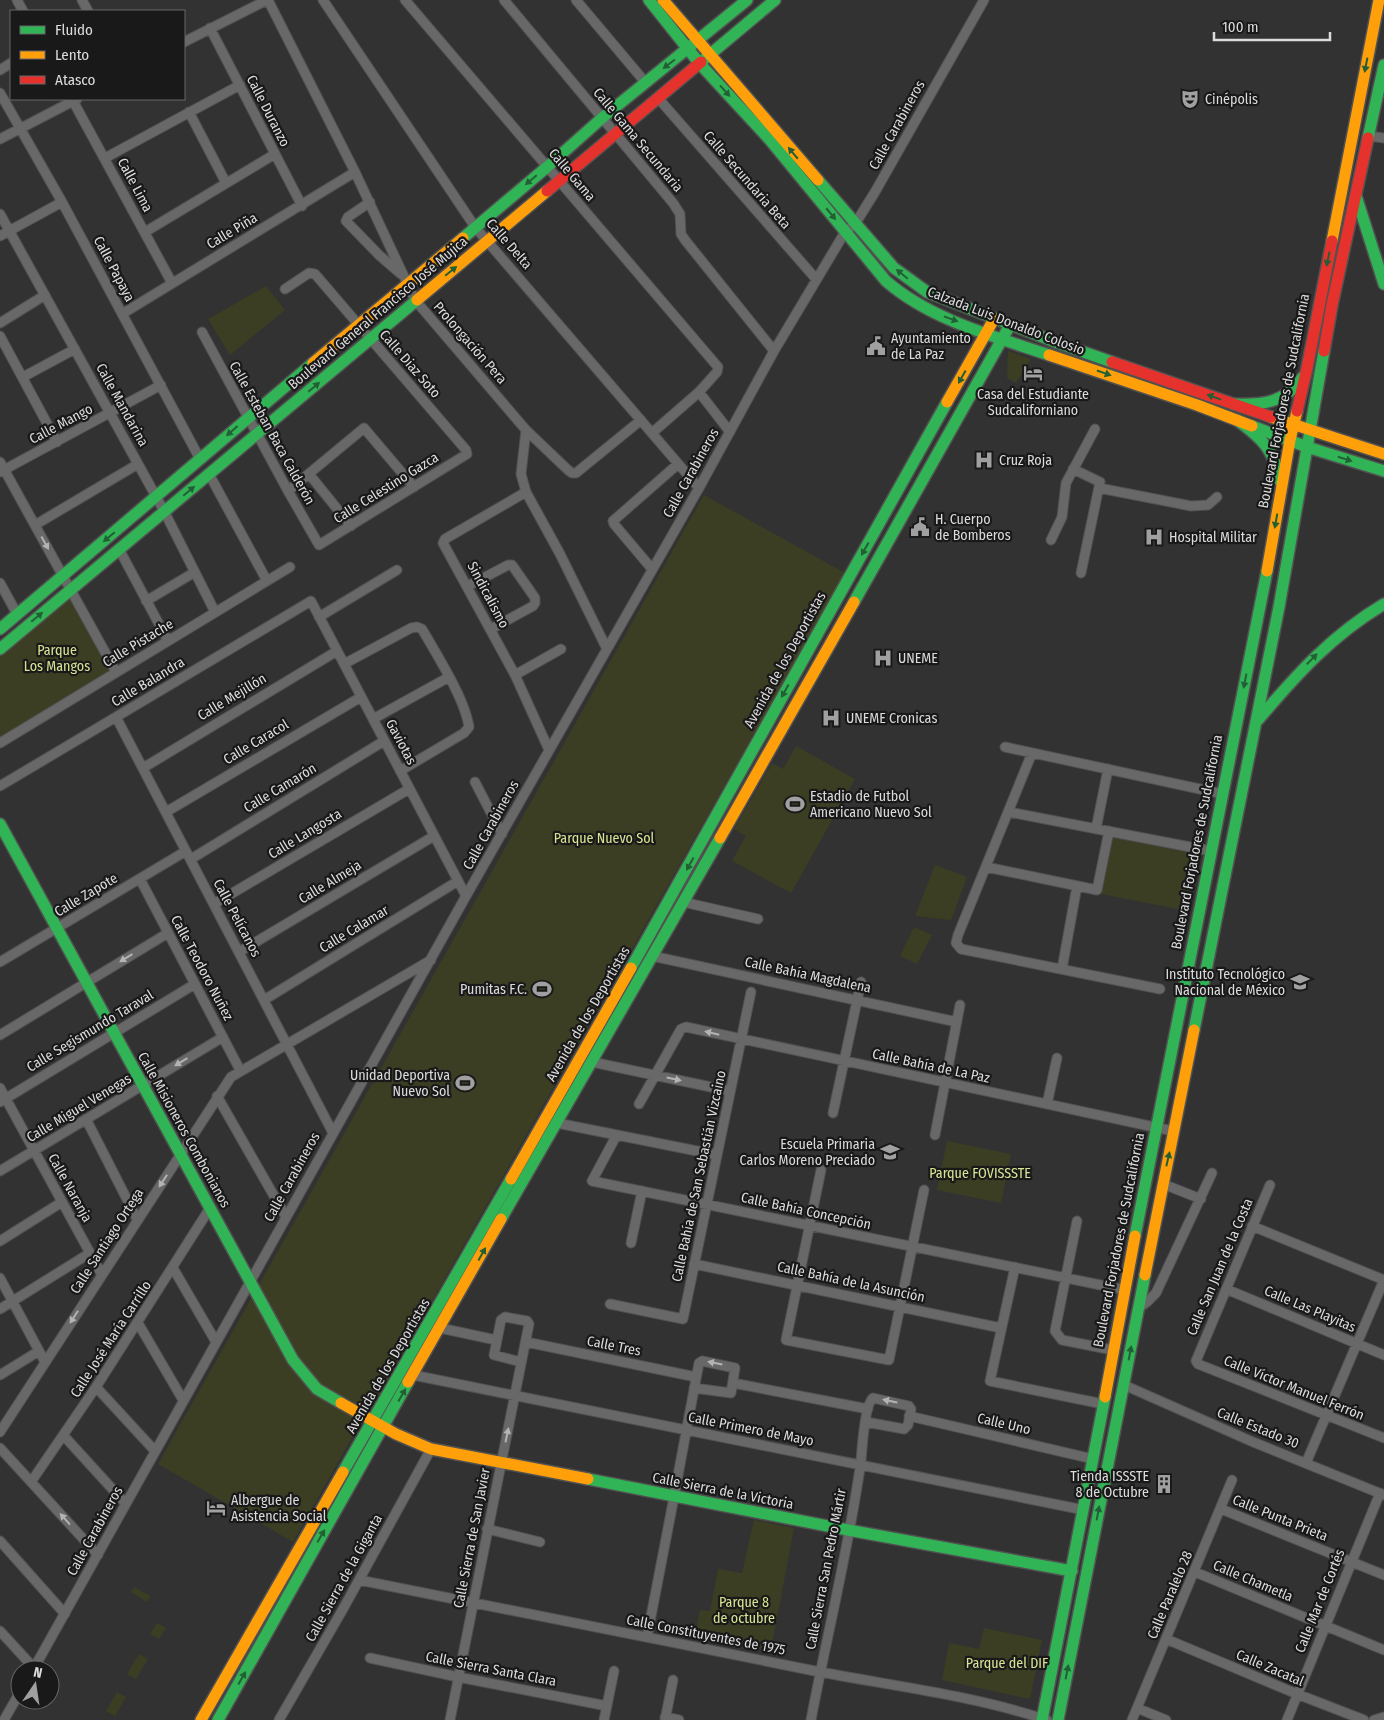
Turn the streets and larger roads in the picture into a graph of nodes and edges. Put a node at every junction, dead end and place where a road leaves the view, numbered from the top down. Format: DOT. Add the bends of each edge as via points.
graph roads {
  1 [pos="267,0"];
  2 [pos="323,0"];
  3 [pos="405,0"];
  4 [pos="504,0"];
  5 [pos="576,0"];
  6 [pos="649,0"];
  7 [pos="663,0"];
  8 [pos="747,0"];
  9 [pos="984,0"];
  10 [pos="1379,0"];
  11 [pos="772,1"];
  12 [pos="1380,14"];
  13 [pos="210,28"];
  14 [pos="185,41"];
  15 [pos="693,45"];
  16 [pos="710,55"];
  17 [pos="700,64"];
  18 [pos="1384,65"];
  19 [pos="646,82"];
  20 [pos="240,85"];
  21 [pos="0,93"];
  22 [pos="658,98"];
  23 [pos="75,100"];
  24 [pos="189,112"];
  25 [pos="602,118"];
  26 [pos="20,128"];
  27 [pos="614,133"];
  28 [pos="1370,136"];
  29 [pos="1384,138"];
  30 [pos="0,139"];
  31 [pos="275,154"];
  32 [pos="105,158"];
  33 [pos="547,167"];
  34 [pos="355,172"];
  35 [pos="559,181"];
  36 [pos="226,183"];
  37 [pos="1356,196"];
  38 [pos="62,202"];
  39 [pos="370,202"];
  40 [pos="302,206"];
  41 [pos="0,214"];
  42 [pos="1352,216"];
  43 [pos="855,224"];
  44 [pos="475,227"];
  45 [pos="10,231"];
  46 [pos="145,232"];
  47 [pos="845,232"];
  48 [pos="1333,232"];
  49 [pos="0,236"];
  50 [pos="488,241"];
  51 [pos="1380,256"];
  52 [pos="816,279"];
  53 [pos="405,281"];
  54 [pos="1323,282"];
  55 [pos="172,283"];
  56 [pos="1384,284"];
  57 [pos="284,289"];
  58 [pos="45,295"];
  59 [pos="415,300"];
  60 [pos="1332,305"];
  61 [pos="122,314"];
  62 [pos="994,319"];
  63 [pos="0,323"];
  64 [pos="358,325"];
  65 [pos="1010,325"];
  66 [pos="202,332"];
  67 [pos="987,333"];
  68 [pos="0,336"];
  69 [pos="1003,339"];
  70 [pos="371,340"];
  71 [pos="75,349"];
  72 [pos="774,351"];
  73 [pos="1308,368"];
  74 [pos="22,377"];
  75 [pos="161,386"];
  76 [pos="1190,388"];
  77 [pos="699,392"];
  78 [pos="1170,396"];
  79 [pos="1233,404"];
  80 [pos="110,413"];
  81 [pos="941,414"];
  82 [pos="248,417"];
  83 [pos="641,420"];
  84 [pos="1237,420"];
  85 [pos="956,423"];
  86 [pos="1294,425"];
  87 [pos="1095,429"];
  88 [pos="526,430"];
  89 [pos="1310,431"];
  90 [pos="730,432"];
  91 [pos="652,433"];
  92 [pos="258,434"];
  93 [pos="1290,440"];
  94 [pos="57,442"];
  95 [pos="1307,448"];
  96 [pos="921,449"];
  97 [pos="467,454"];
  98 [pos="1384,454"];
  99 [pos="936,457"];
  100 [pos="200,459"];
  101 [pos="138,464"];
  102 [pos="678,464"];
  103 [pos="1,468"];
  104 [pos="1073,469"];
  105 [pos="1384,471"];
  106 [pos="209,474"];
  107 [pos="309,474"];
  108 [pos="414,487"];
  109 [pos="699,488"];
  110 [pos="1099,488"];
  111 [pos="1282,490"];
  112 [pos="288,492"];
  113 [pos="526,492"];
  114 [pos="896,494"];
  115 [pos="157,497"];
  116 [pos="1217,497"];
  117 [pos="910,502"];
  118 [pos="164,512"];
  119 [pos="35,525"];
  120 [pos="879,525"];
  121 [pos="351,526"];
  122 [pos="893,534"];
  123 [pos="1051,540"];
  124 [pos="319,545"];
  125 [pos="119,549"];
  126 [pos="290,567"];
  127 [pos="854,568"];
  128 [pos="652,569"];
  129 [pos="397,570"];
  130 [pos="195,572"];
  131 [pos="1081,573"];
  132 [pos="63,576"];
  133 [pos="869,576"];
  134 [pos="268,581"];
  135 [pos="0,583"];
  136 [pos="468,586"];
  137 [pos="70,590"];
  138 [pos="146,601"];
  139 [pos="311,601"];
  140 [pos="1261,603"];
  141 [pos="1384,604"];
  142 [pos="1279,607"];
  143 [pos="215,612"];
  144 [pos="17,614"];
  145 [pos="319,617"];
  146 [pos="0,629"];
  147 [pos="491,630"];
  148 [pos="168,642"];
  149 [pos="0,649"];
  150 [pos="561,649"];
  151 [pos="607,649"];
  152 [pos="337,651"];
  153 [pos="344,664"];
  154 [pos="116,672"];
  155 [pos="515,675"];
  156 [pos="449,677"];
  157 [pos="361,697"];
  158 [pos="774,710"];
  159 [pos="116,717"];
  160 [pos="789,717"];
  161 [pos="373,719"];
  162 [pos="1256,722"];
  163 [pos="384,741"];
  164 [pos="0,743"];
  165 [pos="1006,747"];
  166 [pos="549,750"];
  167 [pos="1032,753"];
  168 [pos="143,768"];
  169 [pos="1108,769"];
  170 [pos="400,771"];
  171 [pos="475,782"];
  172 [pos="0,786"];
  173 [pos="409,789"];
  174 [pos="1223,794"];
  175 [pos="166,812"];
  176 [pos="1009,812"];
  177 [pos="1219,812"];
  178 [pos="1237,816"];
  179 [pos="0,824"];
  180 [pos="1096,829"];
  181 [pos="1109,832"];
  182 [pos="502,834"];
  183 [pos="434,836"];
  184 [pos="699,848"];
  185 [pos="1211,851"];
  186 [pos="711,854"];
  187 [pos="188,855"];
  188 [pos="986,867"];
  189 [pos="140,879"];
  190 [pos="458,881"];
  191 [pos="1078,886"];
  192 [pos="466,896"];
  193 [pos="683,902"];
  194 [pos="214,904"];
  195 [pos="758,919"];
  196 [pos="57,928"];
  197 [pos="168,933"];
  198 [pos="239,952"];
  199 [pos="652,956"];
  200 [pos="432,960"];
  201 [pos="0,962"];
  202 [pos="1062,969"];
  203 [pos="87,982"];
  204 [pos="860,982"];
  205 [pos="195,984"];
  206 [pos="1160,989"];
  207 [pos="751,992"];
  208 [pos="264,1000"];
  209 [pos="857,1000"];
  210 [pos="960,1005"];
  211 [pos="957,1022"];
  212 [pos="114,1033"];
  213 [pos="0,1035"];
  214 [pos="223,1037"];
  215 [pos="741,1039"];
  216 [pos="288,1045"];
  217 [pos="1057,1058"];
  218 [pos="844,1061"];
  219 [pos="592,1062"];
  220 [pos="240,1070"];
  221 [pos="655,1075"];
  222 [pos="946,1083"];
  223 [pos="142,1086"];
  224 [pos="0,1088"];
  225 [pos="730,1091"];
  226 [pos="217,1096"];
  227 [pos="3,1100"];
  228 [pos="639,1104"];
  229 [pos="1047,1104"];
  230 [pos="833,1113"];
  231 [pos="86,1119"];
  232 [pos="557,1123"];
  233 [pos="1156,1127"];
  234 [pos="1174,1131"];
  235 [pos="333,1133"];
  236 [pos="935,1135"];
  237 [pos="620,1136"];
  238 [pos="540,1141"];
  239 [pos="34,1150"];
  240 [pos="180,1154"];
  241 [pos="717,1155"];
  242 [pos="821,1170"];
  243 [pos="0,1171"];
  244 [pos="1212,1173"];
  245 [pos="1163,1184"];
  246 [pos="1270,1185"];
  247 [pos="924,1190"];
  248 [pos="642,1192"];
  249 [pos="1201,1199"];
  250 [pos="62,1202"];
  251 [pos="707,1205"];
  252 [pos="210,1208"];
  253 [pos="286,1217"];
  254 [pos="137,1220"];
  255 [pos="1077,1220"];
  256 [pos="810,1226"];
  257 [pos="1252,1226"];
  258 [pos="0,1240"];
  259 [pos="631,1243"];
  260 [pos="912,1247"];
  261 [pos="90,1253"];
  262 [pos="694,1264"];
  263 [pos="173,1268"];
  264 [pos="1015,1268"];
  265 [pos="102,1275"];
  266 [pos="0,1278"];
  267 [pos="1066,1278"];
  268 [pos="250,1280"];
  269 [pos="1384,1280"];
  270 [pos="798,1285"];
  271 [pos="1226,1289"];
  272 [pos="1125,1290"];
  273 [pos="13,1302"];
  274 [pos="610,1304"];
  275 [pos="900,1306"];
  276 [pos="1138,1308"];
  277 [pos="0,1309"];
  278 [pos="138,1323"];
  279 [pos="440,1328"];
  280 [pos="1001,1328"];
  281 [pos="496,1340"];
  282 [pos="216,1342"];
  283 [pos="526,1342"];
  284 [pos="1356,1343"];
  285 [pos="39,1350"];
  286 [pos="1113,1350"];
  287 [pos="1384,1355"];
  288 [pos="1196,1361"];
  289 [pos="45,1362"];
  290 [pos="522,1362"];
  291 [pos="0,1375"];
  292 [pos="413,1375"];
  293 [pos="696,1377"];
  294 [pos="733,1383"];
  295 [pos="1124,1385"];
  296 [pos="96,1387"];
  297 [pos="694,1388"];
  298 [pos="515,1396"];
  299 [pos="183,1400"];
  300 [pos="1104,1404"];
  301 [pos="868,1409"];
  302 [pos="910,1416"];
  303 [pos="1326,1416"];
  304 [pos="866,1422"];
  305 [pos="378,1424"];
  306 [pos="686,1430"];
  307 [pos="0,1432"];
  308 [pos="64,1436"];
  309 [pos="1384,1438"];
  310 [pos="0,1448"];
  311 [pos="431,1449"];
  312 [pos="154,1451"];
  313 [pos="1093,1459"];
  314 [pos="502,1462"];
  315 [pos="1306,1463"];
  316 [pos="860,1465"];
  317 [pos="1232,1480"];
  318 [pos="31,1482"];
  319 [pos="1382,1494"];
  320 [pos="674,1496"];
  321 [pos="126,1504"];
  322 [pos="1221,1509"];
  323 [pos="1084,1510"];
  324 [pos="487,1530"];
  325 [pos="848,1530"];
  326 [pos="0,1541"];
  327 [pos="540,1542"];
  328 [pos="98,1556"];
  329 [pos="1351,1563"];
  330 [pos="290,1565"];
  331 [pos="1072,1570"];
  332 [pos="302,1571"];
  333 [pos="1195,1572"];
  334 [pos="1384,1575"];
  335 [pos="358,1580"];
  336 [pos="474,1603"];
  337 [pos="65,1614"];
  338 [pos="1325,1626"];
  339 [pos="0,1631"];
  340 [pos="647,1637"];
  341 [pos="1166,1639"];
  342 [pos="1384,1650"];
  343 [pos="370,1658"];
  344 [pos="25,1660"];
  345 [pos="38,1660"];
  346 [pos="614,1671"];
  347 [pos="820,1672"];
  348 [pos="458,1677"];
  349 [pos="674,1680"];
  350 [pos="219,1690"];
  351 [pos="1297,1694"];
  352 [pos="232,1697"];
  353 [pos="607,1706"];
  354 [pos="1137,1708"];
  355 [pos="1384,1717"];
  356 [pos="665,1719"];
  357 [pos="1044,1719"];
  358 [pos="201,1720"];
  359 [pos="218,1720"];
  360 [pos="279,1720"];
  361 [pos="450,1720"];
  362 [pos="604,1720"];
  363 [pos="679,1720"];
  364 [pos="811,1720"];
  365 [pos="1058,1720"];
  366 [pos="1132,1720"];
  367 [pos="1166,1720"];
  368 [pos="1287,1720"];
  369 [pos="1364,1720"];
  370 [pos="1374,1720"];
  1 -- 13 [label="street"];
  1 -- 34 [label="street, Prolongación Pera"];
  2 -- 44 [label="street, Calle Delta"];
  3 -- 33 [label="street, Calle Gama"];
  4 -- 25 [label="street, Calle Gama Secundaria"];
  5 -- 19 [label="street"];
  6 -- 15 [label="street, Calzada Luis Donaldo Colosio"];
  7 -- 15 [label="street, Calzada Luis Donaldo Colosio"];
  8 -- 15 [label="street, Boulevard General Francisco José Mujica"];
  9 -- 43 [label="street, Calle Carabineros"];
  10 -- 12 [label="street, Boulevard Forjadores de Sudcalifornia"];
  11 -- 16 [label="street, Boulevard General Francisco José Mujica"];
  12 -- 48 [label="street, Boulevard Forjadores de Sudcalifornia, one-way"];
  13 -- 14 [label="street"];
  13 -- 20 [label="street, Calle Duranzo"];
  15 -- 16 [label="street, Calzada Luis Donaldo Colosio"];
  15 -- 17 [label="street, Calzada Luis Donaldo Colosio"];
  15 -- 19 [label="street, Boulevard General Francisco José Mujica, one-way"];
  16 -- 17 [label="street, Boulevard General Francisco José Mujica"];
  43 -- 16 [label="street, Calzada Luis Donaldo Colosio, one-way"];
  17 -- 22 [label="street, Boulevard General Francisco José Mujica"];
  17 -- 47 [label="street, Calzada Luis Donaldo Colosio, one-way" via="770,140"];
  18 -- 28 [label="street"];
  19 -- 25 [label="street, Boulevard General Francisco José Mujica"];
  20 -- 24 [label="street"];
  20 -- 31 [label="street, Calle Duranzo"];
  21 -- 26 [label="street, Calle Papaya"];
  22 -- 27 [label="street, Boulevard General Francisco José Mujica"];
  22 -- 52 [label="street, Calle Secundaria Beta"];
  23 -- 26 [label="street"];
  23 -- 32 [label="street, Calle Lima"];
  24 -- 32 [label="street"];
  24 -- 36 [label="street"];
  25 -- 27 [label="street, Calle Gama Secundaria"];
  25 -- 33 [label="street, Boulevard General Francisco José Mujica"];
  26 -- 30 [label="street"];
  26 -- 38 [label="street, Calle Papaya"];
  27 -- 35 [label="street, Boulevard General Francisco José Mujica"];
  27 -- 72 [label="street, Calle Gama Secundaria" via="673,203 680,214 681,234 685,240"];
  28 -- 29 [label="street"];
  28 -- 37 [label="street"];
  31 -- 36 [label="street"];
  31 -- 40 [label="street, Calle Duranzo"];
  32 -- 46 [label="street, Calle Lima"];
  33 -- 35 [label="street, Calle Gama"];
  33 -- 44 [label="street, Boulevard General Francisco José Mujica, one-way"];
  34 -- 39 [label="street, Prolongación Pera"];
  34 -- 40 [label="street, Calle Piña"];
  35 -- 50 [label="street, Boulevard General Francisco José Mujica"];
  35 -- 77 [label="street, Calle Gama" via="718,367"];
  36 -- 46 [label="street"];
  37 -- 42 [label="street"];
  37 -- 51 [label="street"];
  38 -- 45 [label="street"];
  38 -- 61 [label="street, Calle Papaya"];
  39 -- 53 [label="street, Prolongación Pera"];
  39 -- 53 [label="street" via="346,221"];
  40 -- 55 [label="street, Calle Piña"];
  41 -- 45 [label="street, Calle Mandarina"];
  42 -- 48 [label="street" via="1341,236 1337,237"];
  42 -- 60 [label="street"];
  43 -- 47 [label="street, Calle Carabineros"];
  62 -- 43 [label="street, Calzada Luis Donaldo Colosio, one-way" via="926,292 894,268"];
  44 -- 50 [label="street, Calle Delta"];
  44 -- 53 [label="street, Boulevard General Francisco José Mujica"];
  45 -- 49 [label="street"];
  45 -- 58 [label="street, Calle Mandarina"];
  46 -- 55 [label="street, Calle Lima"];
  47 -- 52 [label="street, Calle Carabineros"];
  47 -- 67 [label="street, Calzada Luis Donaldo Colosio, one-way" via="900,293 939,315"];
  48 -- 54 [label="street, Boulevard Forjadores de Sudcalifornia, one-way"];
  59 -- 50 [label="street, Boulevard General Francisco José Mujica, one-way"];
  50 -- 83 [label="street, Calle Delta"];
  51 -- 56 [label="street"];
  52 -- 72 [label="street, Calle Carabineros"];
  53 -- 59 [label="street, Prolongación Pera"];
  53 -- 64 [label="street, Boulevard General Francisco José Mujica"];
  54 -- 60 [label="street" via="1329,278 1333,281"];
  54 -- 73 [label="street, Boulevard Forjadores de Sudcalifornia"];
  55 -- 61 [label="street, Calle Piña"];
  57 -- 64 [label="street, Calle Diaz Soto" via="308,273 315,274"];
  58 -- 63 [label="street"];
  58 -- 71 [label="street, Calle Mandarina"];
  59 -- 70 [label="street, Boulevard General Francisco José Mujica"];
  59 -- 88 [label="street, Prolongación Pera"];
  60 -- 89 [label="street"];
  61 -- 75 [label="street, Calle Papaya"];
  62 -- 65 [label="street, Calzada Luis Donaldo Colosio"];
  62 -- 67 [label="street, Avenida de los Deportistas"];
  64 -- 70 [label="street, Calle Diaz Soto"];
  64 -- 82 [label="street, Boulevard General Francisco José Mujica"];
  65 -- 69 [label="street, Avenida de los Deportistas"];
  65 -- 76 [label="street, Calzada Luis Donaldo Colosio"];
  66 -- 82 [label="street, Calle Esteban Baca Calderón"];
  67 -- 69 [label="street, Calzada Luis Donaldo Colosio"];
  67 -- 81 [label="street, Avenida de los Deportistas, one-way"];
  68 -- 74 [label="street"];
  69 -- 78 [label="street, Calzada Luis Donaldo Colosio, one-way"];
  69 -- 85 [label="street, Avenida de los Deportistas"];
  92 -- 70 [label="street, Boulevard General Francisco José Mujica, one-way"];
  70 -- 97 [label="street, Calle Diaz Soto"];
  71 -- 74 [label="street"];
  71 -- 80 [label="street, Calle Mandarina"];
  72 -- 90 [label="street, Calle Carabineros"];
  73 -- 79 [label="street" via="1287,396 1254,405"];
  73 -- 86 [label="street, Boulevard Forjadores de Sudcalifornia"];
  74 -- 94 [label="street"];
  75 -- 80 [label="street, Calle Mango"];
  75 -- 100 [label="street, Calle Papaya"];
  76 -- 78 [label="street" via="1185,395"];
  79 -- 76 [label="street, Calzada Luis Donaldo Colosio, one-way"];
  77 -- 90 [label="street"];
  77 -- 91 [label="street"];
  78 -- 84 [label="street, Calzada Luis Donaldo Colosio"];
  79 -- 86 [label="street, Calzada Luis Donaldo Colosio"];
  80 -- 94 [label="street, Calle Mango"];
  80 -- 101 [label="street, Calle Mandarina"];
  81 -- 85 [label="street"];
  81 -- 96 [label="street, Avenida de los Deportistas"];
  82 -- 92 [label="street, Calle Esteban Baca Calderón"];
  82 -- 100 [label="street, Boulevard General Francisco José Mujica, one-way"];
  83 -- 88 [label="street, Prolongación Pera" via="576,473 572,473"];
  83 -- 91 [label="street, Calle Delta"];
  84 -- 93 [label="street, Calzada Luis Donaldo Colosio"];
  84 -- 111 [label="street" via="1257,434 1268,447 1278,468"];
  85 -- 99 [label="street, Avenida de los Deportistas"];
  86 -- 89 [label="street, Calzada Luis Donaldo Colosio"];
  86 -- 93 [label="street, Boulevard Forjadores de Sudcalifornia"];
  87 -- 104 [label="street"];
  88 -- 113 [label="street" via="521,474"];
  89 -- 95 [label="street"];
  89 -- 98 [label="street, Calzada Luis Donaldo Colosio"];
  90 -- 109 [label="street, Calle Carabineros"];
  91 -- 102 [label="street, Calle Delta"];
  92 -- 106 [label="street, Boulevard General Francisco José Mujica"];
  92 -- 112 [label="street, Calle Esteban Baca Calderón"];
  93 -- 95 [label="street, Calzada Luis Donaldo Colosio"];
  93 -- 111 [label="street, Boulevard Forjadores de Sudcalifornia"];
  94 -- 103 [label="street, Calle Mango"];
  95 -- 105 [label="street, Calzada Luis Donaldo Colosio, one-way"];
  95 -- 142 [label="street"];
  96 -- 99 [label="street"];
  96 -- 114 [label="street, Avenida de los Deportistas"];
  97 -- 108 [label="street, Calle Celestino Gazca"];
  99 -- 117 [label="street, Avenida de los Deportistas"];
  100 -- 115 [label="street, Boulevard General Francisco José Mujica"];
  101 -- 115 [label="street, Calle Mandarina"];
  101 -- 119 [label="street"];
  102 -- 109 [label="street, Calle Delta"];
  102 -- 128 [label="street" via="613,521"];
  103 -- 119 [label="street"];
  104 -- 110 [label="street" via="1100,482"];
  104 -- 123 [label="street" via="1066,484 1062,517"];
  118 -- 106 [label="street, Boulevard General Francisco José Mujica, one-way"];
  106 -- 134 [label="street"];
  107 -- 108 [label="street" via="364,428"];
  107 -- 112 [label="street"];
  107 -- 121 [label="street"];
  108 -- 121 [label="street, Calle Celestino Gazca"];
  109 -- 128 [label="street, Calle Carabineros"];
  110 -- 116 [label="street" via="1191,506 1208,505"];
  110 -- 131 [label="street"];
  111 -- 140 [label="street, Boulevard Forjadores de Sudcalifornia, one-way"];
  112 -- 124 [label="street, Calle Esteban Baca Calderón"];
  113 -- 136 [label="street, Sindicalismo" via="444,541"];
  113 -- 151 [label="street"];
  114 -- 117 [label="street"];
  114 -- 120 [label="street, Avenida de los Deportistas"];
  115 -- 118 [label="street, Calle Mandarina"];
  115 -- 132 [label="street, Boulevard General Francisco José Mujica, one-way"];
  117 -- 122 [label="street, Avenida de los Deportistas"];
  118 -- 125 [label="street, Boulevard General Francisco José Mujica"];
  118 -- 130 [label="street, Calle Mandarina"];
  119 -- 132 [label="street, one-way"];
  120 -- 122 [label="street"];
  120 -- 127 [label="street, Avenida de los Deportistas, one-way"];
  121 -- 124 [label="street, Calle Celestino Gazca"];
  122 -- 133 [label="street, Avenida de los Deportistas"];
  125 -- 137 [label="street, Boulevard General Francisco José Mujica"];
  125 -- 138 [label="street"];
  126 -- 134 [label="street, Calle Pistache"];
  127 -- 133 [label="street"];
  127 -- 158 [label="street, Avenida de los Deportistas, one-way"];
  128 -- 151 [label="street, Calle Carabineros"];
  129 -- 145 [label="street"];
  130 -- 138 [label="street"];
  130 -- 143 [label="street, Calle Mandarina"];
  132 -- 137 [label="street"];
  132 -- 144 [label="street, Boulevard General Francisco José Mujica"];
  133 -- 160 [label="street, Avenida de los Deportistas"];
  134 -- 143 [label="street, Calle Pistache"];
  135 -- 144 [label="street"];
  136 -- 147 [label="street, Sindicalismo"];
  136 -- 147 [label="street" via="512,564 535,598 533,606"];
  149 -- 137 [label="street, Boulevard General Francisco José Mujica, one-way"];
  137 -- 154 [label="street"];
  138 -- 148 [label="street"];
  139 -- 145 [label="street, Gaviotas"];
  139 -- 159 [label="street, Calle Balandra"];
  140 -- 142 [label="street"];
  140 -- 174 [label="street, Boulevard Forjadores de Sudcalifornia, one-way"];
  162 -- 141 [label="street, one-way" via="1327,643"];
  142 -- 162 [label="street"];
  143 -- 148 [label="street, Calle Pistache"];
  144 -- 146 [label="street, Boulevard General Francisco José Mujica"];
  145 -- 152 [label="street, Gaviotas"];
  147 -- 155 [label="street, Sindicalismo"];
  148 -- 154 [label="street, Calle Pistache"];
  150 -- 155 [label="street"];
  151 -- 166 [label="street, Calle Carabineros"];
  152 -- 153 [label="street, Gaviotas"];
  152 -- 168 [label="street, Calle Mejillón"];
  153 -- 156 [label="street" via="417,627 422,630"];
  153 -- 157 [label="street, Gaviotas"];
  154 -- 164 [label="street, Calle Pistache"];
  155 -- 166 [label="street, Sindicalismo"];
  156 -- 161 [label="street"];
  156 -- 170 [label="street" via="469,728"];
  157 -- 161 [label="street, Gaviotas"];
  157 -- 175 [label="street, Calle Caracol"];
  158 -- 160 [label="street"];
  158 -- 184 [label="street, Avenida de los Deportistas"];
  159 -- 168 [label="street, Calle Pelícanos"];
  159 -- 172 [label="street, Calle Balandra"];
  160 -- 186 [label="street, Avenida de los Deportistas"];
  161 -- 163 [label="street, Gaviotas"];
  162 -- 178 [label="street"];
  163 -- 170 [label="street, Gaviotas"];
  163 -- 187 [label="street, Calle Camarón"];
  165 -- 167 [label="street"];
  166 -- 182 [label="street, Calle Carabineros"];
  167 -- 169 [label="street"];
  167 -- 176 [label="street"];
  168 -- 175 [label="street, Calle Pelícanos"];
  169 -- 174 [label="street"];
  169 -- 180 [label="street"];
  170 -- 173 [label="street, Gaviotas"];
  171 -- 182 [label="street"];
  173 -- 183 [label="street, Gaviotas"];
  173 -- 194 [label="street, Calle Langosta"];
  174 -- 177 [label="street, Boulevard Forjadores de Sudcalifornia"];
  175 -- 187 [label="street, Calle Pelícanos"];
  176 -- 180 [label="street"];
  176 -- 188 [label="street"];
  177 -- 178 [label="street"];
  177 -- 185 [label="street, Boulevard Forjadores de Sudcalifornia"];
  178 -- 234 [label="street"];
  179 -- 196 [label="street, Calle Misioneros Combonianos"];
  180 -- 181 [label="street"];
  181 -- 185 [label="street"];
  181 -- 191 [label="street" via="1097,890"];
  182 -- 192 [label="street, Calle Carabineros"];
  183 -- 190 [label="street, Gaviotas"];
  183 -- 198 [label="street, Calle Almeja"];
  184 -- 186 [label="street"];
  184 -- 238 [label="street, Avenida de los Deportistas, one-way"];
  185 -- 233 [label="street, Boulevard Forjadores de Sudcalifornia"];
  186 -- 193 [label="street, Avenida de los Deportistas"];
  187 -- 189 [label="street, Calle Zapote"];
  187 -- 194 [label="street, Calle Pelícanos"];
  188 -- 191 [label="street"];
  188 -- 202 [label="street" via="956,944 961,949"];
  189 -- 196 [label="street, Calle Zapote"];
  189 -- 197 [label="street, Calle Teodoro Nuñez"];
  190 -- 192 [label="street, Gaviotas"];
  190 -- 208 [label="street, Calle Calamar"];
  191 -- 202 [label="street"];
  192 -- 200 [label="street, Calle Carabineros"];
  193 -- 195 [label="street"];
  193 -- 199 [label="street, Avenida de los Deportistas"];
  194 -- 198 [label="street, Calle Pelícanos"];
  196 -- 201 [label="street, Calle Zapote"];
  196 -- 203 [label="street, Calle Misioneros Combonianos"];
  197 -- 203 [label="street, one-way"];
  197 -- 205 [label="street, Calle Teodoro Nuñez"];
  198 -- 208 [label="street, Calle Pelícanos"];
  199 -- 209 [label="street, Calle Bahía Magdalena"];
  199 -- 219 [label="street, Avenida de los Deportistas"];
  200 -- 216 [label="street, Calle Santiago Ortega"];
  200 -- 235 [label="street, Calle Carabineros"];
  202 -- 206 [label="street"];
  203 -- 212 [label="street, Calle Misioneros Combonianos"];
  203 -- 213 [label="street"];
  204 -- 209 [label="street"];
  205 -- 212 [label="street, Calle Segismundo Taraval"];
  205 -- 214 [label="street, Calle Teodoro Nuñez"];
  207 -- 215 [label="street, Calle Bahía de San Sebastián Vizcaino"];
  208 -- 216 [label="street, Calle Pelícanos"];
  209 -- 211 [label="street, Calle Bahía Magdalena"];
  209 -- 218 [label="street"];
  210 -- 211 [label="street"];
  211 -- 222 [label="street"];
  212 -- 223 [label="street, Calle Misioneros Combonianos"];
  212 -- 227 [label="street, Calle Segismundo Taraval"];
  214 -- 220 [label="street, Calle Teodoro Nuñez"];
  214 -- 223 [label="street, Calle Miguel Venegas, one-way"];
  215 -- 218 [label="street, Calle Bahía de La Paz"];
  215 -- 221 [label="street, Calle Bahía de La Paz, one-way" via="683,1027"];
  215 -- 225 [label="street, Calle Bahía de San Sebastián Vizcaino"];
  216 -- 220 [label="street, Calle Santiago Ortega"];
  216 -- 235 [label="street, Calle Pelícanos"];
  217 -- 229 [label="street"];
  218 -- 222 [label="street, Calle Bahía de La Paz"];
  218 -- 230 [label="street"];
  219 -- 221 [label="street"];
  219 -- 232 [label="street, Avenida de los Deportistas"];
  220 -- 226 [label="street, Calle Santiago Ortega"];
  221 -- 225 [label="street, one-way"];
  221 -- 228 [label="street"];
  222 -- 229 [label="street, Calle Bahía de La Paz"];
  222 -- 236 [label="street"];
  223 -- 231 [label="street, Calle Miguel Venegas"];
  223 -- 240 [label="street, Calle Misioneros Combonianos"];
  224 -- 227 [label="street, Calle Naranja"];
  225 -- 241 [label="street, Calle Bahía de San Sebastián Vizcaino"];
  226 -- 240 [label="street, Calle Santiago Ortega"];
  226 -- 253 [label="street"];
  227 -- 239 [label="street, Calle Naranja"];
  229 -- 233 [label="street, Calle Bahía de La Paz"];
  231 -- 239 [label="street, Calle Miguel Venegas"];
  231 -- 254 [label="street"];
  232 -- 237 [label="street"];
  232 -- 238 [label="street, Avenida de los Deportistas"];
  233 -- 234 [label="street, Calle Bahía de La Paz"];
  233 -- 272 [label="street, Boulevard Forjadores de Sudcalifornia"];
  245 -- 234 [label="street, one-way"];
  235 -- 253 [label="street, Calle Carabineros"];
  237 -- 241 [label="street"];
  237 -- 248 [label="street, Calle Bahía Concepción" via="614,1140 592,1181"];
  279 -- 238 [label="street, Avenida de los Deportistas, one-way"];
  238 -- 305 [label="street, Avenida de los Deportistas"];
  239 -- 243 [label="street, Calle Miguel Venegas"];
  239 -- 250 [label="street, Calle Naranja"];
  240 -- 252 [label="street, Calle Misioneros Combonianos"];
  240 -- 254 [label="street, Calle Santiago Ortega, one-way"];
  241 -- 251 [label="street, Calle Bahía de San Sebastián Vizcaino"];
  242 -- 256 [label="street"];
  244 -- 249 [label="street"];
  245 -- 249 [label="street"];
  245 -- 276 [label="street"];
  246 -- 257 [label="street, Calle San Juan de la Costa"];
  247 -- 260 [label="street"];
  248 -- 251 [label="street, Calle Bahía Concepción"];
  248 -- 259 [label="street"];
  249 -- 276 [label="street" via="1156,1293"];
  250 -- 258 [label="street"];
  250 -- 261 [label="street, Calle Naranja"];
  251 -- 256 [label="street, Calle Bahía Concepción"];
  251 -- 262 [label="street, Calle Bahía de San Sebastián Vizcaino"];
  252 -- 263 [label="street, Calle José María Carrillo"];
  252 -- 268 [label="street, Calle Misioneros Combonianos"];
  253 -- 268 [label="street, Calle Carabineros"];
  254 -- 265 [label="street, Calle Santiago Ortega"];
  255 -- 267 [label="street"];
  256 -- 260 [label="street, Calle Bahía Concepción"];
  256 -- 270 [label="street"];
  257 -- 269 [label="street"];
  257 -- 271 [label="street, Calle San Juan de la Costa"];
  260 -- 264 [label="street, Calle Bahía Concepción"];
  260 -- 275 [label="street"];
  261 -- 265 [label="street, Calle Naranja"];
  261 -- 273 [label="street"];
  262 -- 270 [label="street, Calle Bahía de la Asunción"];
  262 -- 274 [label="street, Calle Bahía de San Sebastián Vizcaino" via="683,1318"];
  263 -- 278 [label="street, Calle José María Carrillo"];
  263 -- 282 [label="street"];
  264 -- 267 [label="street, Calle Bahía Concepción"];
  264 -- 280 [label="street"];
  265 -- 289 [label="street, Calle Santiago Ortega, one-way"];
  266 -- 273 [label="street"];
  267 -- 272 [label="street, Calle Bahía Concepción"];
  267 -- 286 [label="street" via="1055,1331 1062,1340"];
  268 -- 282 [label="street, Calle Carabineros"];
  268 -- 305 [label="street, Calle Misioneros Combonianos" via="304,1375 318,1389"];
  269 -- 284 [label="street"];
  270 -- 275 [label="street, Calle Bahía de la Asunción"];
  270 -- 275 [label="street" via="786,1340 889,1360"];
  271 -- 284 [label="street, Calle Las Playitas"];
  271 -- 288 [label="street, Calle San Juan de la Costa"];
  272 -- 286 [label="street, Boulevard Forjadores de Sudcalifornia"];
  273 -- 277 [label="street"];
  273 -- 285 [label="street"];
  275 -- 280 [label="street, Calle Bahía de la Asunción"];
  295 -- 276 [label="street, one-way"];
  278 -- 296 [label="street, Calle José María Carrillo"];
  278 -- 299 [label="street"];
  279 -- 281 [label="street"];
  279 -- 292 [label="street, Avenida de los Deportistas"];
  280 -- 300 [label="street" via="990,1381"];
  281 -- 283 [label="street, Calle Sierra de San Javier" via="501,1320 505,1317 529,1322"];
  281 -- 290 [label="street" via="494,1355"];
  282 -- 299 [label="street, Calle Carabineros"];
  283 -- 290 [label="street, Calle Sierra de San Javier"];
  283 -- 293 [label="street, Calle Tres"];
  284 -- 287 [label="street, Calle Las Playitas"];
  284 -- 303 [label="street"];
  285 -- 289 [label="street"];
  285 -- 291 [label="street"];
  286 -- 300 [label="street, Boulevard Forjadores de Sudcalifornia"];
  288 -- 303 [label="street, Calle Víctor Manuel Ferrón"];
  289 -- 307 [label="street, Calle Santiago Ortega"];
  290 -- 298 [label="street, Calle Sierra de San Javier"];
  292 -- 298 [label="street, Calle Primero de Mayo"];
  305 -- 292 [label="street, Avenida de los Deportistas, one-way"];
  294 -- 293 [label="street, one-way" via="735,1368 702,1361"];
  293 -- 297 [label="street"];
  294 -- 297 [label="street" via="731,1393"];
  294 -- 301 [label="street"];
  295 -- 315 [label="street, Calle Estado 30"];
  365 -- 295 [label="street, one-way"];
  296 -- 308 [label="street, Calle José María Carrillo"];
  296 -- 312 [label="street"];
  297 -- 306 [label="street"];
  298 -- 306 [label="street, Calle Primero de Mayo"];
  314 -- 298 [label="street, Calle Sierra de San Javier, one-way"];
  299 -- 312 [label="street, Calle Carabineros"];
  300 -- 313 [label="street, Boulevard Forjadores de Sudcalifornia"];
  302 -- 301 [label="street, one-way" via="909,1406 873,1398"];
  301 -- 304 [label="street, Calle Sierra San Pedro Mártir"];
  302 -- 304 [label="street" via="904,1429"];
  302 -- 313 [label="street, Calle Uno"];
  303 -- 309 [label="street, Calle Víctor Manuel Ferrón"];
  303 -- 315 [label="street"];
  304 -- 316 [label="street, Calle Sierra San Pedro Mártir"];
  305 -- 311 [label="street, Calle Sierra de la Victoria"];
  305 -- 330 [label="street, Avenida de los Deportistas"];
  332 -- 305 [label="street, Avenida de los Deportistas, one-way"];
  306 -- 316 [label="street, Calle Primero de Mayo"];
  306 -- 320 [label="street"];
  308 -- 318 [label="street, Calle José María Carrillo"];
  308 -- 321 [label="street"];
  310 -- 318 [label="street"];
  311 -- 314 [label="street, Calle Sierra de la Victoria"];
  311 -- 335 [label="street, Calle Sierra de la Giganta"];
  312 -- 321 [label="street, Calle Carabineros"];
  313 -- 323 [label="street, Boulevard Forjadores de Sudcalifornia"];
  314 -- 320 [label="street, Calle Sierra de la Victoria"];
  314 -- 324 [label="street, Calle Sierra de San Javier"];
  315 -- 319 [label="street, Calle Estado 30"];
  316 -- 323 [label="street, Calle Primero de Mayo"];
  316 -- 325 [label="street, Calle Sierra San Pedro Mártir"];
  317 -- 322 [label="street, Calle Paralelo 28"];
  328 -- 318 [label="street, one-way"];
  319 -- 329 [label="street, Calle Mar de Cortés"];
  320 -- 325 [label="street, Calle Sierra de la Victoria"];
  320 -- 340 [label="street"];
  321 -- 328 [label="street, Calle Carabineros"];
  322 -- 329 [label="street, Calle Punta Prieta"];
  322 -- 333 [label="street, Calle Paralelo 28"];
  323 -- 331 [label="street, Boulevard Forjadores de Sudcalifornia"];
  324 -- 327 [label="street"];
  324 -- 336 [label="street, Calle Sierra de San Javier"];
  325 -- 331 [label="street, Calle Sierra de la Victoria"];
  325 -- 347 [label="street, Calle Sierra San Pedro Mártir"];
  326 -- 337 [label="street"];
  328 -- 337 [label="street, Calle Carabineros"];
  329 -- 334 [label="street, Calle Punta Prieta"];
  329 -- 338 [label="street, Calle Mar de Cortés"];
  330 -- 332 [label="street"];
  330 -- 350 [label="street, Avenida de los Deportistas"];
  331 -- 357 [label="street, Boulevard Forjadores de Sudcalifornia"];
  352 -- 332 [label="street, Avenida de los Deportistas, one-way"];
  333 -- 338 [label="street, Calle Chametla"];
  333 -- 341 [label="street, Calle Paralelo 28"];
  335 -- 336 [label="street, Calle Constituyentes de 1975"];
  335 -- 360 [label="street, Calle Sierra de la Giganta"];
  336 -- 340 [label="street, Calle Constituyentes de 1975"];
  336 -- 348 [label="street, Calle Sierra de San Javier"];
  337 -- 345 [label="street, Calle Carabineros"];
  338 -- 342 [label="street, Calle Chametla"];
  338 -- 351 [label="street, Calle Mar de Cortés"];
  339 -- 344 [label="street"];
  340 -- 347 [label="street, Calle Constituyentes de 1975"];
  341 -- 351 [label="street, Calle Zacatal"];
  341 -- 354 [label="street, Calle Paralelo 28"];
  343 -- 348 [label="street, Calle Sierra Santa Clara"];
  346 -- 353 [label="street"];
  347 -- 357 [label="street, Calle Constituyentes de 1975" via="940,1694"];
  347 -- 364 [label="street, Calle Sierra San Pedro Mártir"];
  348 -- 353 [label="street, Calle Sierra Santa Clara"];
  348 -- 361 [label="street, Calle Sierra de San Javier"];
  349 -- 356 [label="street"];
  350 -- 352 [label="street"];
  350 -- 358 [label="street, Avenida de los Deportistas"];
  351 -- 368 [label="street, Calle Mar de Cortés"];
  351 -- 369 [label="street, Calle Zacatal"];
  352 -- 359 [label="street, Avenida de los Deportistas"];
  353 -- 362 [label="street"];
  354 -- 366 [label="street, Calle Paralelo 28"];
  354 -- 367 [label="street"];
  355 -- 370 [label="street"];
  356 -- 363 [label="street"];
}
